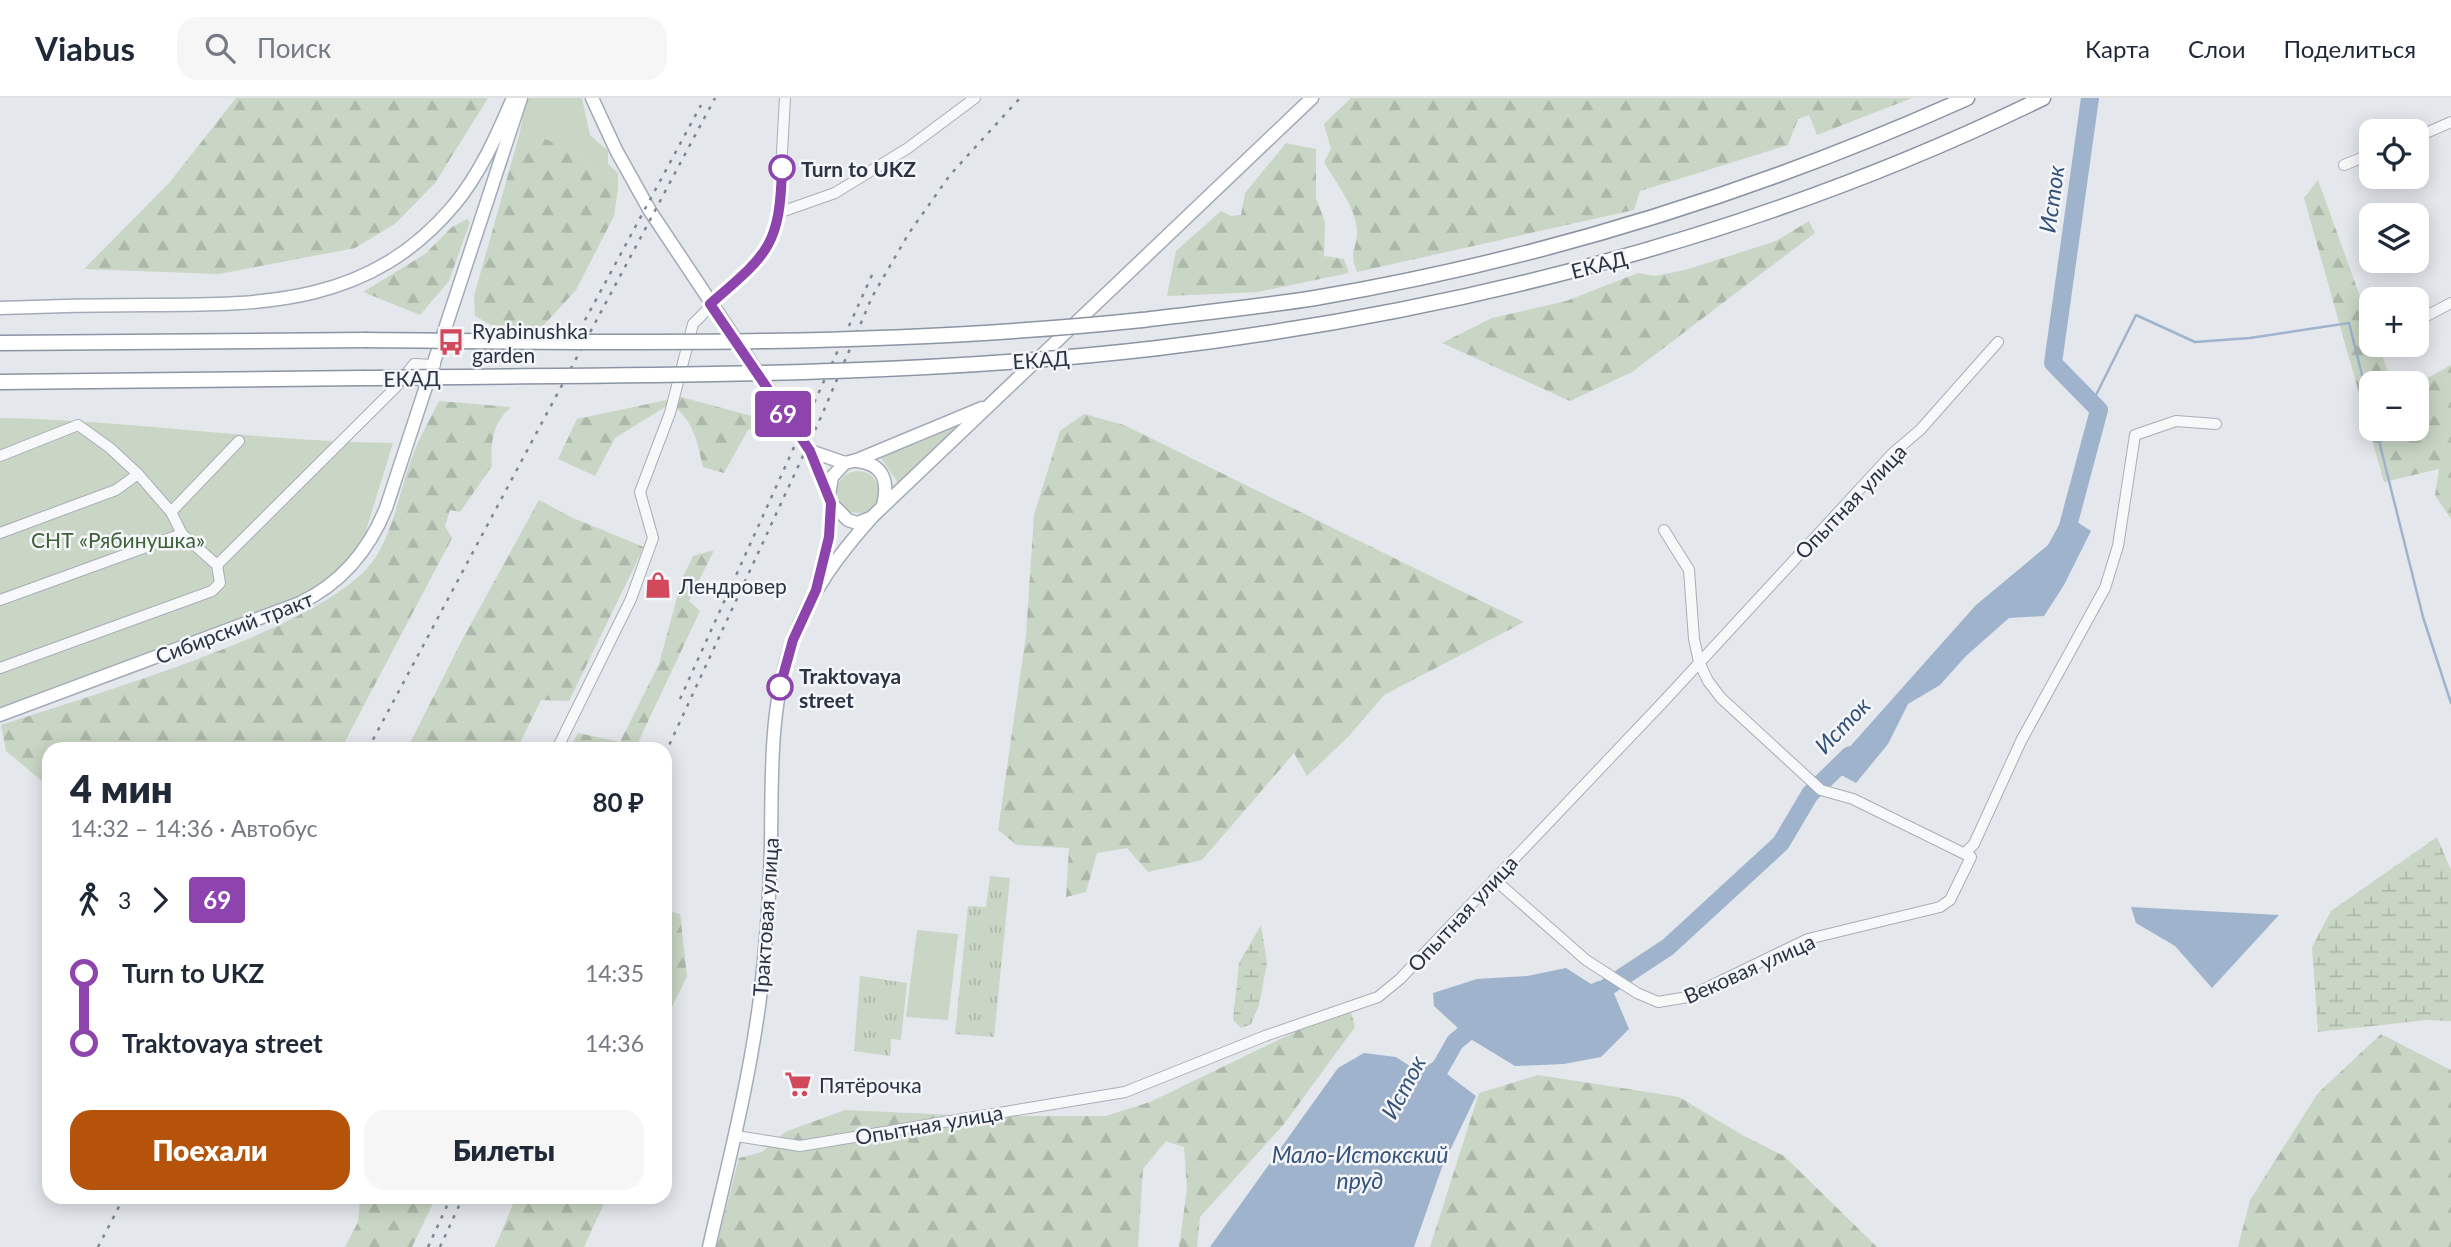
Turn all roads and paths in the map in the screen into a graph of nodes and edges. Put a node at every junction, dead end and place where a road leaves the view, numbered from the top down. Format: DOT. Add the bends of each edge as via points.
graph roads {
  1 [pos="594,98"];
  2 [pos="785,98"];
  3 [pos="975,98"];
  4 [pos="1312,98"];
  5 [pos="1967,98"];
  6 [pos="2043,98"];
  7 [pos="519,99"];
  8 [pos="2451,122"];
  9 [pos="2429,132"];
  10 [pos="2359,159"];
  11 [pos="2344,165"];
  12 [pos="781,212"];
  13 [pos="2451,303"];
  14 [pos="710,304"];
  15 [pos="0,307"];
  16 [pos="2429,315"];
  17 [pos="1998,342"];
  18 [pos="0,344"];
  19 [pos="435,365"];
  20 [pos="0,382"];
  21 [pos="988,405"];
  22 [pos="2216,424"];
  23 [pos="240,441"];
  24 [pos="810,451"];
  25 [pos="0,456"];
  26 [pos="851,462"];
  27 [pos="138,474"];
  28 [pos="830,500"];
  29 [pos="171,512"];
  30 [pos="878,512"];
  31 [pos="1664,530"];
  32 [pos="0,533"];
  33 [pos="182,534"];
  34 [pos="217,565"];
  35 [pos="816,590"];
  36 [pos="0,600"];
  37 [pos="1699,662"];
  38 [pos="0,668"];
  39 [pos="0,715"];
  40 [pos="560,742"];
  41 [pos="1968,855"];
  42 [pos="1494,879"];
  43 [pos="736,1136"];
  44 [pos="709,1247"];
  1 -- 14 [label="main road" via="638,192"];
  2 -- 12 [label="street"];
  3 -- 12 [label="street" via="908,148 835,192"];
  4 -- 21 [label="main road"];
  5 -- 18 [label="highway, ЕКАД, bridge" via="1796,169 1630,224 1315,298 1142,320 850,340"];
  6 -- 20 [label="highway, ЕКАД, bridge" via="1875,174 1631,257 1496,290 1269,334 1046,359 803,373"];
  7 -- 15 [label="main road" via="454,205 412,245 333,289 300,298 231,305"];
  7 -- 19 [label="main road, Сибирский тракт"];
  8 -- 9 [label="street"];
  10 -- 11 [label="street"];
  12 -- 14 [label="street" via="763,254"];
  13 -- 16 [label="street"];
  14 -- 24 [label="main road"];
  14 -- 40 [label="street" via="693,324 670,412 640,492 653,538 631,599"];
  17 -- 37 [label="street, Опытная улица"];
  19 -- 34 [label="street" via="414,364"];
  19 -- 39 [label="main road, Сибирский тракт" via="377,531 356,562 324,592"];
  21 -- 26 [label="main road"];
  21 -- 30 [label="main road"];
  22 -- 41 [label="street, Вековая улица" via="2176,421 2135,435 2118,546 2105,588 2026,730"];
  23 -- 29 [label="street"];
  24 -- 26 [label="main road"];
  24 -- 28 [label="main road"];
  25 -- 27 [label="street" via="78,425"];
  26 -- 28 [label="main road" via="832,477"];
  26 -- 30 [label="main road" via="867,462 886,478"];
  27 -- 29 [label="street"];
  27 -- 32 [label="street" via="116,490"];
  28 -- 30 [label="main road" via="848,520 857,523"];
  28 -- 35 [label="main road" via="829,537"];
  29 -- 33 [label="street"];
  30 -- 35 [label="main road" via="837,556"];
  31 -- 37 [label="street" via="1689,570"];
  33 -- 34 [label="street"];
  33 -- 36 [label="street"];
  34 -- 38 [label="street" via="220,583 212,591"];
  35 -- 43 [label="main road, Трактовая улица" via="793,640 779,690 761,980"];
  37 -- 41 [label="street" via="1721,698 1816,787 1853,799"];
  37 -- 42 [label="street, Опытная улица"];
  41 -- 42 [label="street, Вековая улица" via="1950,900 1940,907 1808,939 1674,1001 1658,1002 1586,960"];
  42 -- 43 [label="street, Опытная улица" via="1378,997 1125,1092 800,1146"];
  43 -- 44 [label="main road, Трактовая улица"];
}
